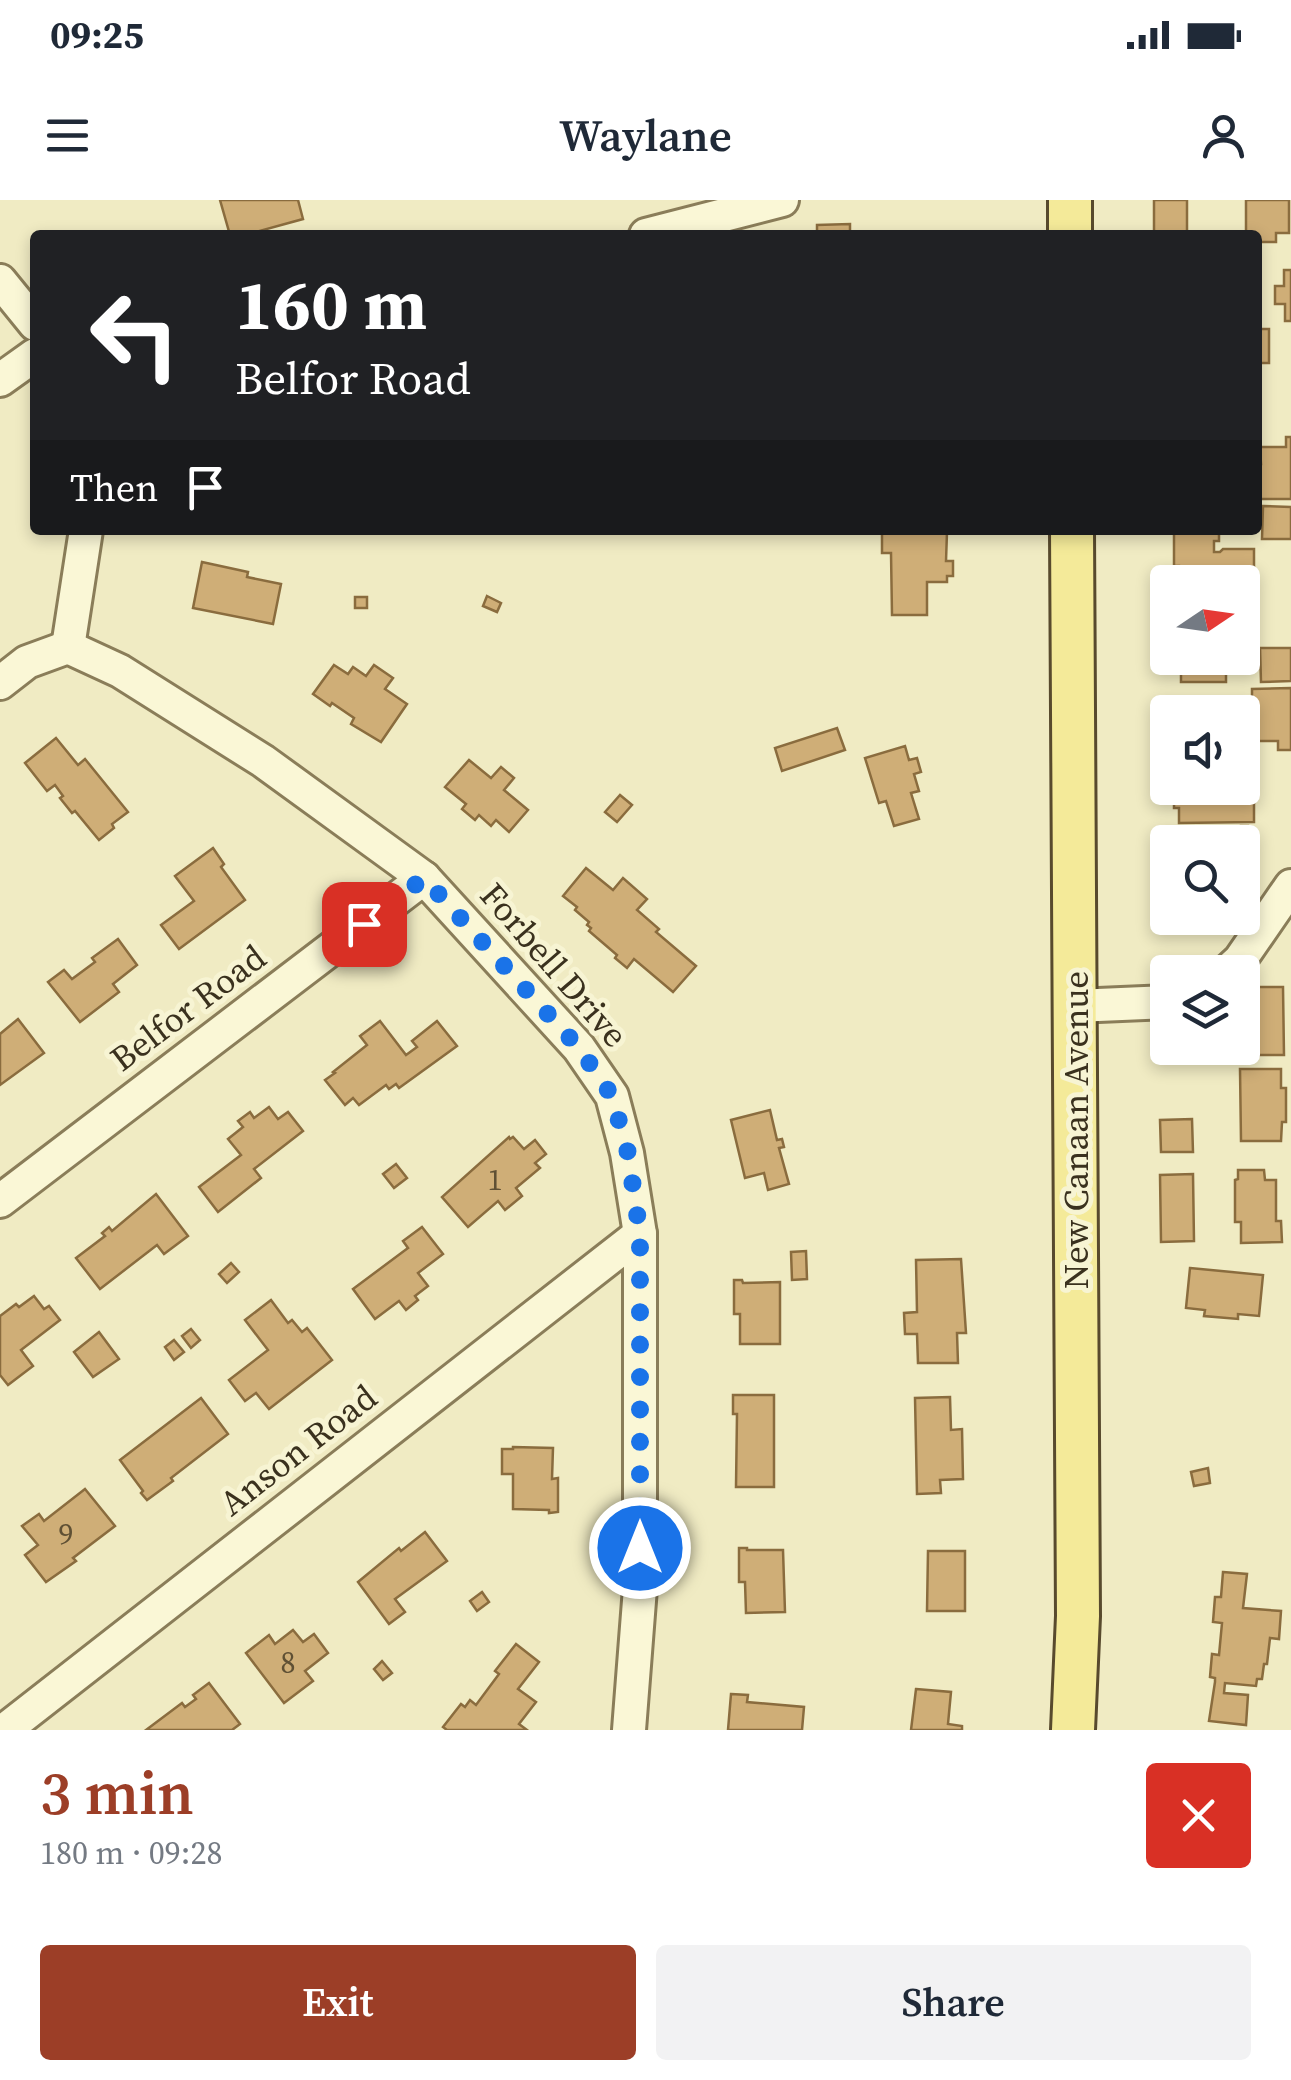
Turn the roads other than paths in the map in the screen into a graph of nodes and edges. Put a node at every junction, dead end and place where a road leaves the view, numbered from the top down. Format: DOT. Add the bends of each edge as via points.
graph roads {
  1 [pos="782,200"];
  2 [pos="1070,200"];
  3 [pos="665,230"];
  4 [pos="1070,230"];
  5 [pos="0,281"];
  6 [pos="30,318"];
  7 [pos="30,359"];
  8 [pos="0,380"];
  9 [pos="85,535"];
  10 [pos="1072,535"];
  11 [pos="68,647"];
  12 [pos="0,683"];
  13 [pos="424,878"];
  14 [pos="1291,886"];
  15 [pos="1243,955"];
  16 [pos="1150,1003"];
  17 [pos="1075,1006"];
  18 [pos="0,1201"];
  19 [pos="640,1234"];
  20 [pos="5,1730"];
  21 [pos="629,1730"];
  22 [pos="1072,1730"];
  1 -- 3 [label="street"];
  2 -- 4 [label="main road"];
  5 -- 6 [label="street"];
  7 -- 8 [label="street"];
  9 -- 11 [label="street"];
  10 -- 17 [label="main road, New Canaan Avenue"];
  11 -- 12 [label="street" via="27,662"];
  11 -- 13 [label="street, Forbell Drive" via="120,671 247,751"];
  13 -- 18 [label="street, Belfor Road"];
  13 -- 19 [label="street, Forbell Drive" via="579,1048 612,1096"];
  14 -- 15 [label="street"];
  16 -- 17 [label="street"];
  17 -- 22 [label="main road, New Canaan Avenue" via="1078,1616"];
  19 -- 20 [label="street, Anson Road"];
  19 -- 21 [label="street, Forbell Drive" via="640,1588"];
}
